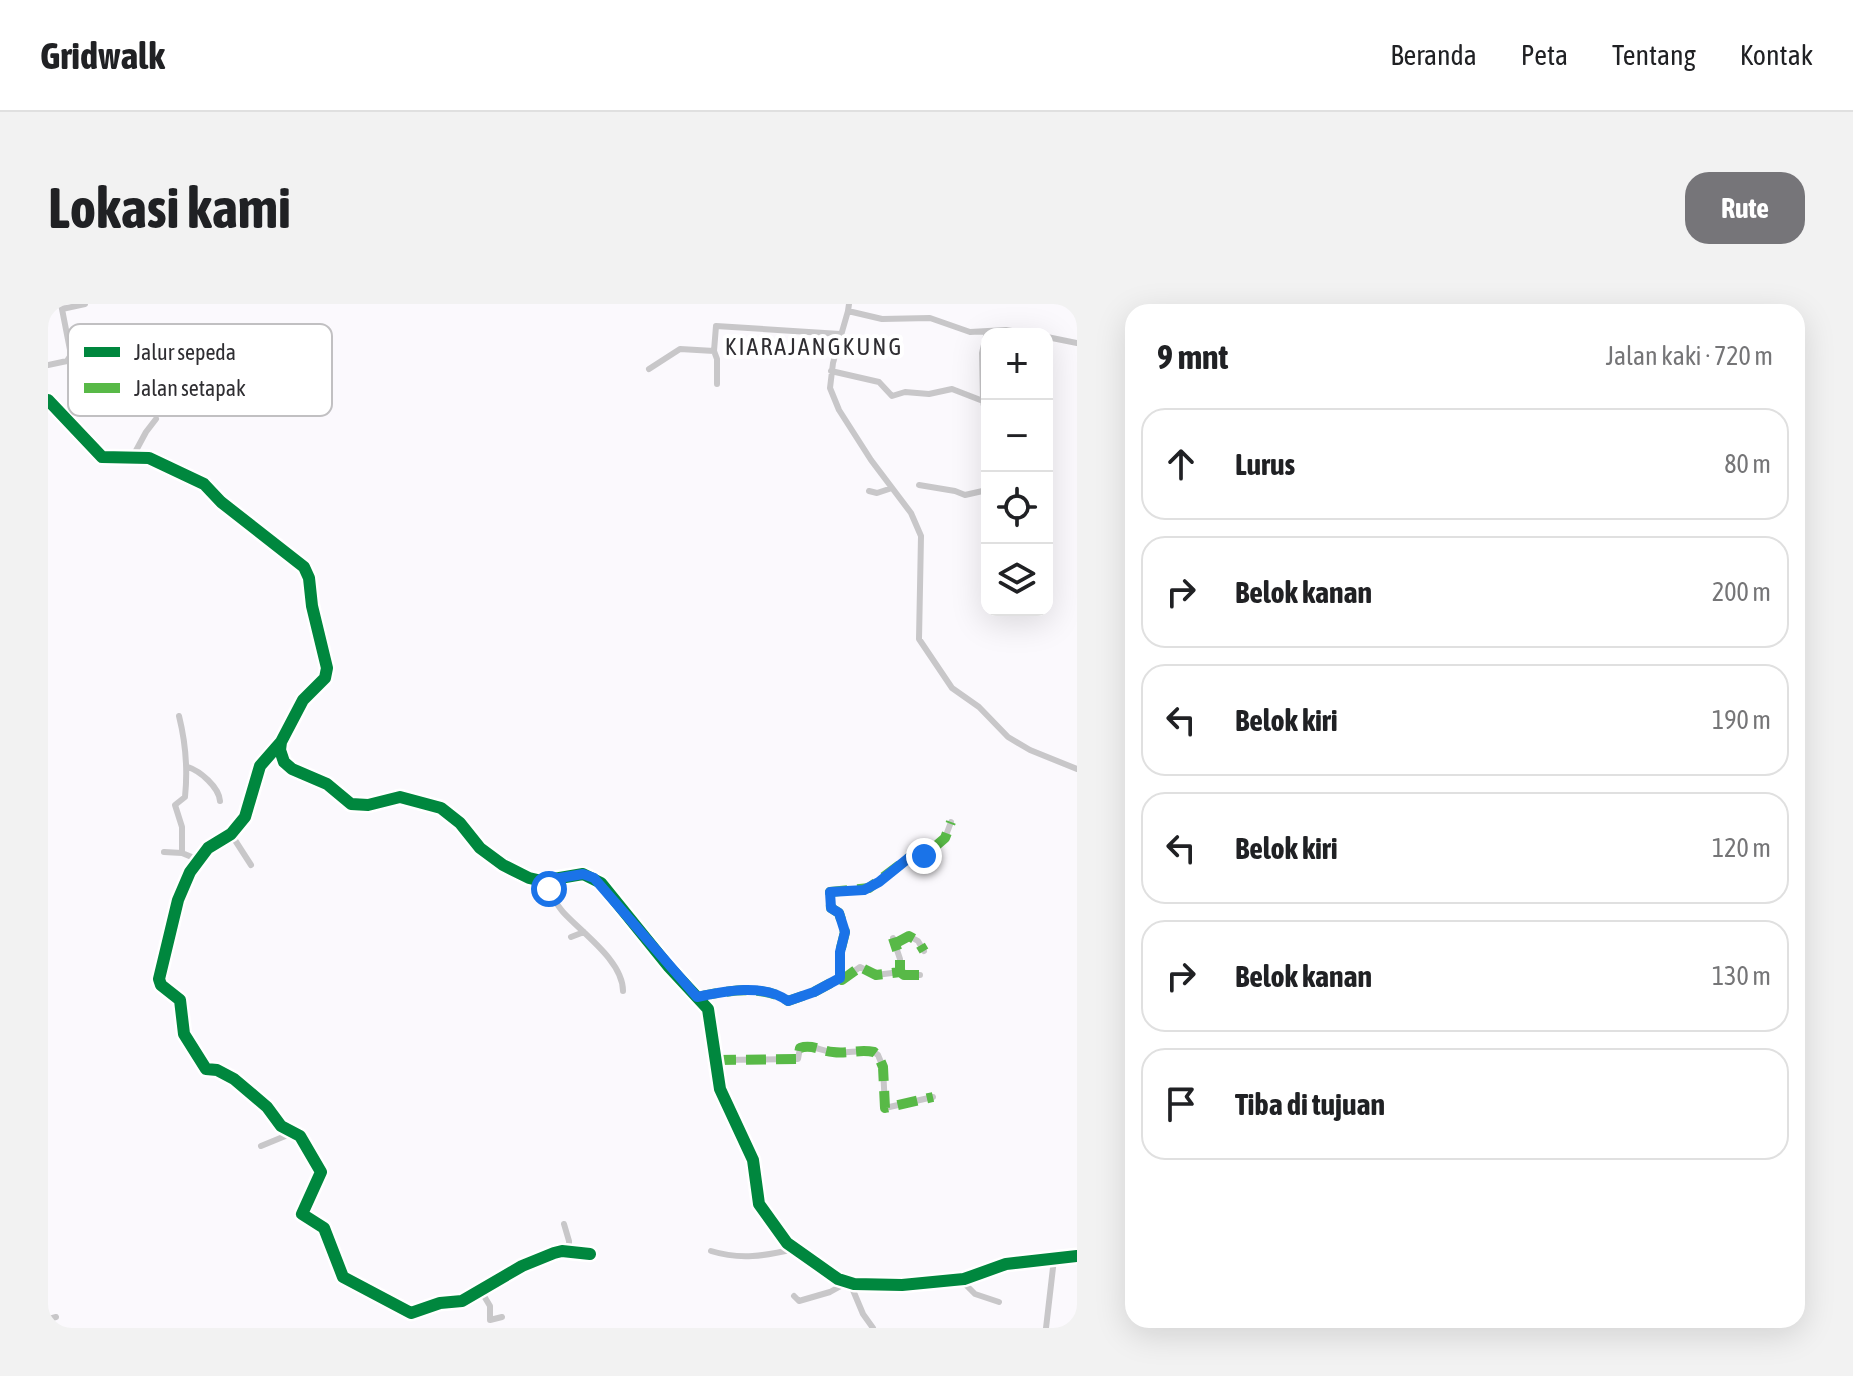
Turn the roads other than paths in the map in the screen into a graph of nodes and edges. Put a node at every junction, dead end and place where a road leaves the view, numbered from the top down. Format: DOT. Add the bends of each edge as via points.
graph roads {
  1 [pos="85,304"];
  2 [pos="61,306"];
  3 [pos="848,308"];
  4 [pos="981,332"];
  5 [pos="840,334"];
  6 [pos="68,336"];
  7 [pos="1053,338"];
  8 [pos="1077,343"];
  9 [pos="714,351"];
  10 [pos="68,360"];
  11 [pos="48,365"];
  12 [pos="649,369"];
  13 [pos="831,371"];
  14 [pos="717,384"];
  15 [pos="48,400"];
  16 [pos="981,400"];
  17 [pos="156,419"];
  18 [pos="132,458"];
  19 [pos="919,485"];
  20 [pos="892,488"];
  21 [pos="869,491"];
  22 [pos="981,491"];
  23 [pos="179,716"];
  24 [pos="281,742"];
  25 [pos="188,767"];
  26 [pos="1077,769"];
  27 [pos="220,801"];
  28 [pos="951,822"];
  29 [pos="231,834"];
  30 [pos="164,852"];
  31 [pos="182,853"];
  32 [pos="199,860"];
  33 [pos="251,865"];
  34 [pos="542,881"];
  35 [pos="584,932"];
  36 [pos="571,937"];
  37 [pos="924,951"];
  38 [pos="900,972"];
  39 [pos="920,975"];
  40 [pos="839,978"];
  41 [pos="623,991"];
  42 [pos="697,997"];
  43 [pos="716,1060"];
  44 [pos="933,1097"];
  45 [pos="295,1132"];
  46 [pos="261,1146"];
  47 [pos="564,1224"];
  48 [pos="794,1249"];
  49 [pos="569,1251"];
  50 [pos="711,1251"];
  51 [pos="590,1254"];
  52 [pos="1077,1256"];
  53 [pos="1054,1259"];
  54 [pos="960,1279"];
  55 [pos="849,1283"];
  56 [pos="481,1291"];
  57 [pos="794,1296"];
  58 [pos="999,1302"];
  59 [pos="502,1317"];
  60 [pos="873,1328"];
  61 [pos="1046,1328"];
  1 -- 2 [label="street"];
  2 -- 6 [label="street"];
  3 -- 4 [label="street" via="882,319 930,318"];
  3 -- 5 [label="street"];
  5 -- 9 [label="street" via="716,326"];
  5 -- 13 [label="street"];
  7 -- 8 [label="street"];
  9 -- 12 [label="street" via="680,349"];
  9 -- 14 [label="street"];
  10 -- 11 [label="street"];
  13 -- 16 [label="street" via="879,382 892,396 952,389"];
  13 -- 20 [label="street" via="833,400"];
  15 -- 18 [label="street" via="97,453"];
  17 -- 18 [label="street"];
  18 -- 24 [label="street" via="153,460 204,484 306,571 327,673 303,700"];
  19 -- 22 [label="street" via="965,495"];
  20 -- 21 [label="street"];
  20 -- 26 [label="street" via="921,536 919,639 945,681 1014,741"];
  23 -- 25 [label="street"];
  24 -- 29 [label="street" via="260,766 247,812"];
  24 -- 34 [label="street" via="287,766 327,784 351,804 400,797 441,808 503,865"];
  25 -- 27 [label="street" via="218,790"];
  25 -- 31 [label="street" via="185,797 175,805"];
  28 -- 40 [label="street" via="945,838 924,856 910,857 869,888 830,892 831,908 839,913 845,932"];
  29 -- 32 [label="street"];
  29 -- 33 [label="street"];
  30 -- 31 [label="street"];
  31 -- 32 [label="street"];
  32 -- 45 [label="street" via="178,900 160,982 180,1000 184,1034 206,1069 234,1079 281,1126"];
  34 -- 35 [label="street"];
  34 -- 42 [label="street" via="583,874 594,878"];
  35 -- 36 [label="street"];
  35 -- 41 [label="street" via="616,966"];
  37 -- 38 [label="street" via="909,936 895,940"];
  38 -- 39 [label="street"];
  38 -- 40 [label="street" via="876,975 860,967"];
  40 -- 42 [label="street" via="788,1001 778,994 745,990"];
  42 -- 43 [label="street" via="710,1013"];
  43 -- 44 [label="street" via="798,1059 800,1048 806,1046 874,1052 881,1062 885,1108"];
  43 -- 48 [label="street" via="722,1096 753,1160 759,1204 781,1239"];
  45 -- 46 [label="street"];
  45 -- 56 [label="street" via="321,1172 302,1214 324,1228 343,1277 411,1313"];
  47 -- 49 [label="street"];
  48 -- 50 [label="street" via="745,1257"];
  48 -- 55 [label="street"];
  49 -- 51 [label="street"];
  49 -- 56 [label="street" via="522,1266"];
  52 -- 53 [label="street"];
  53 -- 54 [label="street" via="1006,1264"];
  53 -- 61 [label="street"];
  54 -- 55 [label="street"];
  54 -- 58 [label="street" via="975,1294"];
  55 -- 57 [label="street" via="807,1299"];
  55 -- 60 [label="street"];
  56 -- 59 [label="street" via="490,1306 490,1320"];
}
